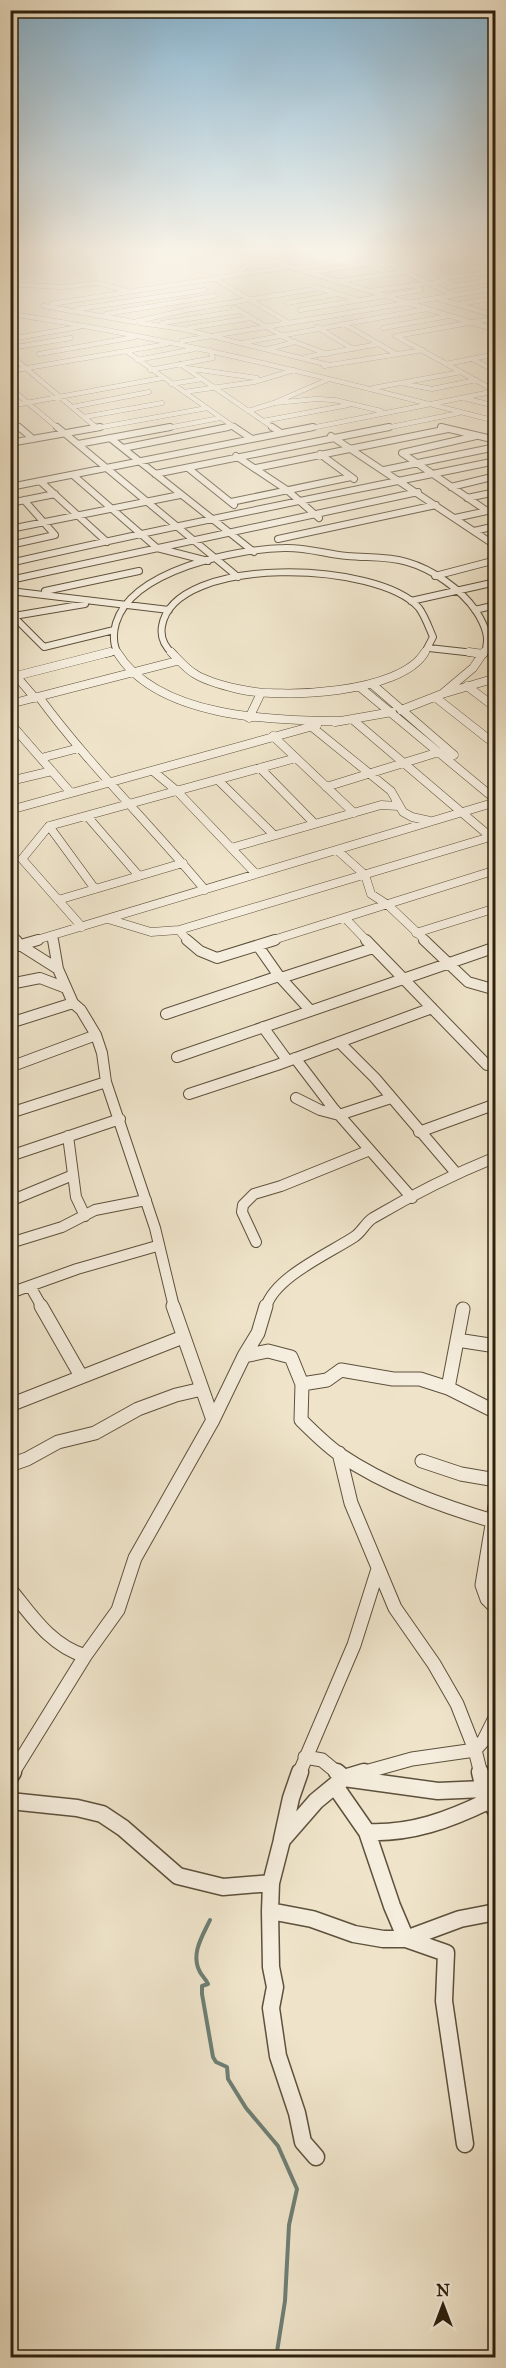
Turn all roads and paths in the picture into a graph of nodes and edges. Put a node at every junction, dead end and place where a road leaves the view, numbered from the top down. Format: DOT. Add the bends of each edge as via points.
graph roads {
  1 [pos="17,362"];
  2 [pos="48,362"];
  3 [pos="65,362"];
  4 [pos="138,362"];
  5 [pos="200,362"];
  6 [pos="260,362"];
  7 [pos="283,362"];
  8 [pos="315,362"];
  9 [pos="351,362"];
  10 [pos="442,362"];
  11 [pos="459,362"];
  12 [pos="477,362"];
  13 [pos="51,364"];
  14 [pos="271,364"];
  15 [pos="446,364"];
  16 [pos="330,365"];
  17 [pos="495,365"];
  18 [pos="183,366"];
  19 [pos="487,367"];
  20 [pos="26,368"];
  21 [pos="150,369"];
  22 [pos="294,370"];
  23 [pos="10,371"];
  24 [pos="495,371"];
  25 [pos="461,372"];
  26 [pos="308,373"];
  27 [pos="162,378"];
  28 [pos="202,379"];
  29 [pos="330,379"];
  30 [pos="265,380"];
  31 [pos="476,380"];
  32 [pos="136,383"];
  33 [pos="402,383"];
  34 [pos="171,384"];
  35 [pos="213,387"];
  36 [pos="10,388"];
  37 [pos="369,389"];
  38 [pos="149,392"];
  39 [pos="184,392"];
  40 [pos="59,396"];
  41 [pos="461,398"];
  42 [pos="28,402"];
  43 [pos="162,403"];
  44 [pos="274,403"];
  45 [pos="351,404"];
  46 [pos="428,404"];
  47 [pos="10,405"];
  48 [pos="495,405"];
  49 [pos="72,407"];
  50 [pos="207,408"];
  51 [pos="410,408"];
  52 [pos="248,411"];
  53 [pos="387,412"];
  54 [pos="462,413"];
  55 [pos="177,414"];
  56 [pos="84,417"];
  57 [pos="220,418"];
  58 [pos="10,420"];
  59 [pos="426,420"];
  60 [pos="263,421"];
  61 [pos="418,421"];
  62 [pos="495,421"];
  63 [pos="130,422"];
  64 [pos="234,426"];
  65 [pos="319,427"];
  66 [pos="97,428"];
  67 [pos="21,429"];
  68 [pos="448,429"];
  69 [pos="10,431"];
  70 [pos="143,432"];
  71 [pos="66,434"];
  72 [pos="200,434"];
  73 [pos="281,434"];
  74 [pos="476,436"];
  75 [pos="110,438"];
  76 [pos="334,438"];
  77 [pos="252,439"];
  78 [pos="33,440"];
  79 [pos="495,440"];
  80 [pos="10,443"];
  81 [pos="78,444"];
  82 [pos="219,446"];
  83 [pos="495,447"];
  84 [pos="123,448"];
  85 [pos="350,448"];
  86 [pos="475,452"];
  87 [pos="320,454"];
  88 [pos="238,458"];
  89 [pos="139,462"];
  90 [pos="417,463"];
  91 [pos="493,463"];
  92 [pos="107,468"];
  93 [pos="188,468"];
  94 [pos="256,468"];
  95 [pos="384,470"];
  96 [pos="155,474"];
  97 [pos="434,474"];
  98 [pos="73,475"];
  99 [pos="495,476"];
  100 [pos="351,477"];
  101 [pos="40,481"];
  102 [pos="401,481"];
  103 [pos="14,486"];
  104 [pos="451,486"];
  105 [pos="367,488"];
  106 [pos="287,490"];
  107 [pos="346,492"];
  108 [pos="418,492"];
  109 [pos="495,492"];
  110 [pos="55,494"];
  111 [pos="180,495"];
  112 [pos="467,498"];
  113 [pos="27,499"];
  114 [pos="147,501"];
  115 [pos="231,502"];
  116 [pos="301,502"];
  117 [pos="10,503"];
  118 [pos="363,504"];
  119 [pos="436,505"];
  120 [pos="112,509"];
  121 [pos="495,509"];
  122 [pos="487,511"];
  123 [pos="248,513"];
  124 [pos="316,514"];
  125 [pos="79,515"];
  126 [pos="455,518"];
  127 [pos="213,520"];
  128 [pos="45,522"];
  129 [pos="285,522"];
  130 [pos="176,526"];
  131 [pos="495,526"];
  132 [pos="12,528"];
  133 [pos="331,528"];
  134 [pos="474,531"];
  135 [pos="141,533"];
  136 [pos="269,533"];
  137 [pos="229,534"];
  138 [pos="195,541"];
  139 [pos="27,542"];
  140 [pos="107,542"];
  141 [pos="10,545"];
  142 [pos="495,546"];
  143 [pos="158,548"];
  144 [pos="289,549"];
  145 [pos="254,552"];
  146 [pos="42,556"];
  147 [pos="124,556"];
  148 [pos="218,560"];
  149 [pos="495,560"];
  150 [pos="209,561"];
  151 [pos="10,563"];
  152 [pos="57,571"];
  153 [pos="139,571"];
  154 [pos="435,576"];
  155 [pos="238,577"];
  156 [pos="10,580"];
  157 [pos="495,582"];
  158 [pos="151,584"];
  159 [pos="10,591"];
  160 [pos="458,591"];
  161 [pos="29,594"];
  162 [pos="10,598"];
  163 [pos="411,601"];
  164 [pos="115,603"];
  165 [pos="125,604"];
  166 [pos="495,605"];
  167 [pos="169,610"];
  168 [pos="476,610"];
  169 [pos="12,614"];
  170 [pos="495,625"];
  171 [pos="486,627"];
  172 [pos="114,630"];
  173 [pos="429,648"];
  174 [pos="116,651"];
  175 [pos="483,654"];
  176 [pos="177,661"];
  177 [pos="10,669"];
  178 [pos="134,672"];
  179 [pos="16,676"];
  180 [pos="495,678"];
  181 [pos="373,684"];
  182 [pos="467,686"];
  183 [pos="362,688"];
  184 [pos="261,693"];
  185 [pos="438,696"];
  186 [pos="37,698"];
  187 [pos="10,704"];
  188 [pos="495,708"];
  189 [pos="401,710"];
  190 [pos="392,712"];
  191 [pos="249,718"];
  192 [pos="352,719"];
  193 [pos="341,721"];
  194 [pos="11,725"];
  195 [pos="312,726"];
  196 [pos="273,736"];
  197 [pos="495,745"];
  198 [pos="79,748"];
  199 [pos="439,752"];
  200 [pos="41,758"];
  201 [pos="296,758"];
  202 [pos="404,763"];
  203 [pos="260,768"];
  204 [pos="52,771"];
  205 [pos="153,771"];
  206 [pos="367,773"];
  207 [pos="218,780"];
  208 [pos="11,781"];
  209 [pos="109,782"];
  210 [pos="326,787"];
  211 [pos="177,791"];
  212 [pos="495,791"];
  213 [pos="71,793"];
  214 [pos="495,801"];
  215 [pos="131,804"];
  216 [pos="398,806"];
  217 [pos="10,810"];
  218 [pos="354,813"];
  219 [pos="462,813"];
  220 [pos="87,816"];
  221 [pos="432,821"];
  222 [pos="314,823"];
  223 [pos="49,826"];
  224 [pos="274,835"];
  225 [pos="493,839"];
  226 [pos="231,848"];
  227 [pos="337,850"];
  228 [pos="183,863"];
  229 [pos="495,870"];
  230 [pos="256,874"];
  231 [pos="365,875"];
  232 [pos="139,876"];
  233 [pos="95,890"];
  234 [pos="205,890"];
  235 [pos="58,900"];
  236 [pos="388,904"];
  237 [pos="495,908"];
  238 [pos="345,918"];
  239 [pos="107,919"];
  240 [pos="82,927"];
  241 [pos="179,930"];
  242 [pos="10,931"];
  243 [pos="416,933"];
  244 [pos="52,936"];
  245 [pos="258,946"];
  246 [pos="15,947"];
  247 [pos="495,947"];
  248 [pos="373,948"];
  249 [pos="448,963"];
  250 [pos="58,969"];
  251 [pos="280,977"];
  252 [pos="403,978"];
  253 [pos="10,984"];
  254 [pos="66,988"];
  255 [pos="495,990"];
  256 [pos="73,1003"];
  257 [pos="432,1008"];
  258 [pos="310,1010"];
  259 [pos="166,1014"];
  260 [pos="10,1023"];
  261 [pos="263,1027"];
  262 [pos="96,1035"];
  263 [pos="339,1042"];
  264 [pos="177,1057"];
  265 [pos="291,1059"];
  266 [pos="487,1065"];
  267 [pos="10,1067"];
  268 [pos="106,1082"];
  269 [pos="189,1094"];
  270 [pos="296,1098"];
  271 [pos="391,1098"];
  272 [pos="495,1104"];
  273 [pos="10,1113"];
  274 [pos="339,1115"];
  275 [pos="120,1119"];
  276 [pos="419,1132"];
  277 [pos="69,1136"];
  278 [pos="370,1150"];
  279 [pos="10,1156"];
  280 [pos="495,1157"];
  281 [pos="456,1173"];
  282 [pos="73,1175"];
  283 [pos="412,1198"];
  284 [pos="146,1200"];
  285 [pos="10,1201"];
  286 [pos="85,1216"];
  287 [pos="256,1242"];
  288 [pos="10,1243"];
  289 [pos="158,1246"];
  290 [pos="30,1286"];
  291 [pos="10,1293"];
  292 [pos="463,1309"];
  293 [pos="183,1337"];
  294 [pos="457,1340"];
  295 [pos="495,1346"];
  296 [pos="244,1356"];
  297 [pos="81,1376"];
  298 [pos="302,1384"];
  299 [pos="448,1388"];
  300 [pos="202,1389"];
  301 [pos="12,1400"];
  302 [pos="495,1412"];
  303 [pos="213,1420"];
  304 [pos="339,1453"];
  305 [pos="422,1461"];
  306 [pos="10,1465"];
  307 [pos="495,1480"];
  308 [pos="495,1501"];
  309 [pos="494,1521"];
  310 [pos="378,1569"];
  311 [pos="12,1595"];
  312 [pos="493,1605"];
  313 [pos="85,1656"];
  314 [pos="495,1716"];
  315 [pos="475,1750"];
  316 [pos="305,1757"];
  317 [pos="10,1777"];
  318 [pos="339,1782"];
  319 [pos="489,1800"];
  320 [pos="10,1801"];
  321 [pos="367,1832"];
  322 [pos="282,1840"];
  323 [pos="271,1883"];
  324 [pos="270,1911"];
  325 [pos="495,1912"];
  326 [pos="406,1939"];
  327 [pos="465,2144"];
  328 [pos="316,2157"];
  1 -- 20 [label="street"];
  2 -- 13 [label="street"];
  3 -- 13 [label="street"];
  4 -- 21 [label="street"];
  5 -- 18 [label="street"];
  6 -- 14 [label="street"];
  7 -- 14 [label="street"];
  8 -- 16 [label="street"];
  9 -- 16 [label="street"];
  10 -- 15 [label="street"];
  11 -- 15 [label="street"];
  12 -- 19 [label="street"];
  13 -- 20 [label="street"];
  14 -- 22 [label="street"];
  15 -- 25 [label="street"];
  16 -- 26 [label="street"];
  17 -- 19 [label="street"];
  18 -- 21 [label="street"];
  18 -- 28 [label="street"];
  18 -- 30 [label="street"];
  19 -- 24 [label="street"];
  20 -- 23 [label="street"];
  20 -- 40 [label="street"];
  21 -- 27 [label="street"];
  22 -- 26 [label="street"];
  22 -- 30 [label="street"];
  25 -- 31 [label="street"];
  25 -- 33 [label="street"];
  26 -- 29 [label="street"];
  27 -- 32 [label="street"];
  27 -- 34 [label="street"];
  28 -- 34 [label="street"];
  28 -- 35 [label="street"];
  29 -- 37 [label="street"];
  29 -- 44 [label="street"];
  30 -- 35 [label="street"];
  31 -- 33 [label="street" via="432,389"];
  31 -- 41 [label="street" via="495,391"];
  32 -- 38 [label="street"];
  32 -- 40 [label="street"];
  33 -- 37 [label="street"];
  34 -- 39 [label="street"];
  35 -- 39 [label="street"];
  35 -- 52 [label="street"];
  36 -- 42 [label="street"];
  37 -- 46 [label="street"];
  38 -- 43 [label="street"];
  38 -- 49 [label="street"];
  39 -- 50 [label="street"];
  40 -- 42 [label="street"];
  40 -- 49 [label="street"];
  41 -- 46 [label="street"];
  41 -- 48 [label="street"];
  42 -- 47 [label="street"];
  42 -- 71 [label="street"];
  43 -- 55 [label="street"];
  43 -- 56 [label="street"];
  44 -- 45 [label="street" via="316,399"];
  44 -- 52 [label="street"];
  45 -- 53 [label="street"];
  45 -- 60 [label="street"];
  46 -- 51 [label="street"];
  46 -- 54 [label="street"];
  49 -- 56 [label="street"];
  50 -- 55 [label="street"];
  50 -- 57 [label="street"];
  51 -- 53 [label="street"];
  51 -- 59 [label="street"];
  52 -- 60 [label="street"];
  53 -- 65 [label="street"];
  54 -- 59 [label="street"];
  54 -- 62 [label="street"];
  55 -- 63 [label="street"];
  56 -- 66 [label="street"];
  57 -- 64 [label="street"];
  57 -- 70 [label="street"];
  58 -- 67 [label="street"];
  59 -- 61 [label="street"];
  60 -- 73 [label="street"];
  61 -- 68 [label="street"];
  61 -- 76 [label="street"];
  63 -- 66 [label="street"];
  63 -- 70 [label="street"];
  64 -- 72 [label="street"];
  64 -- 77 [label="street"];
  65 -- 73 [label="street"];
  65 -- 76 [label="street"];
  66 -- 71 [label="street"];
  67 -- 69 [label="street"];
  67 -- 78 [label="street"];
  68 -- 74 [label="street"];
  68 -- 85 [label="street"];
  70 -- 75 [label="street"];
  71 -- 78 [label="street"];
  71 -- 81 [label="street"];
  72 -- 82 [label="street"];
  72 -- 84 [label="street"];
  73 -- 77 [label="street"];
  74 -- 79 [label="street"];
  74 -- 90 [label="street" via="402,453"];
  75 -- 81 [label="street"];
  75 -- 84 [label="street"];
  76 -- 85 [label="street"];
  76 -- 88 [label="street"];
  77 -- 82 [label="street"];
  78 -- 80 [label="street"];
  81 -- 92 [label="street"];
  82 -- 88 [label="street"];
  82 -- 89 [label="street"];
  83 -- 86 [label="street"];
  84 -- 89 [label="street"];
  85 -- 87 [label="street"];
  85 -- 95 [label="street"];
  86 -- 90 [label="street"];
  86 -- 91 [label="street"];
  87 -- 94 [label="street"];
  87 -- 100 [label="street"];
  88 -- 93 [label="street"];
  88 -- 94 [label="street"];
  89 -- 92 [label="street"];
  89 -- 96 [label="street"];
  90 -- 95 [label="street"];
  90 -- 97 [label="street"];
  91 -- 97 [label="street"];
  92 -- 98 [label="street"];
  92 -- 114 [label="street"];
  93 -- 96 [label="street"];
  93 -- 115 [label="street"];
  94 -- 106 [label="street"];
  95 -- 102 [label="street"];
  96 -- 111 [label="street"];
  97 -- 102 [label="street"];
  97 -- 104 [label="street"];
  98 -- 101 [label="street"];
  98 -- 120 [label="street"];
  99 -- 104 [label="street"];
  100 -- 105 [label="street"];
  100 -- 106 [label="street"];
  101 -- 103 [label="street"];
  101 -- 110 [label="street"];
  102 -- 105 [label="street"];
  102 -- 108 [label="street"];
  103 -- 113 [label="street"];
  104 -- 112 [label="street"];
  105 -- 107 [label="street"];
  106 -- 115 [label="street"];
  106 -- 116 [label="street"];
  107 -- 116 [label="street"];
  107 -- 118 [label="street"];
  108 -- 118 [label="street"];
  108 -- 119 [label="street"];
  109 -- 112 [label="street"];
  110 -- 113 [label="street"];
  110 -- 125 [label="street"];
  111 -- 114 [label="street"];
  111 -- 127 [label="street"];
  112 -- 122 [label="street"];
  113 -- 117 [label="street"];
  113 -- 128 [label="street"];
  114 -- 120 [label="street"];
  114 -- 130 [label="street"];
  115 -- 123 [label="street"];
  116 -- 123 [label="street"];
  116 -- 124 [label="street"];
  118 -- 124 [label="street"];
  119 -- 126 [label="street"];
  119 -- 133 [label="street"];
  120 -- 125 [label="street"];
  120 -- 135 [label="street"];
  121 -- 122 [label="street"];
  122 -- 126 [label="street"];
  123 -- 127 [label="street"];
  123 -- 129 [label="street"];
  124 -- 129 [label="street"];
  124 -- 133 [label="street"];
  125 -- 128 [label="street"];
  125 -- 140 [label="street"];
  126 -- 134 [label="street"];
  127 -- 130 [label="street"];
  127 -- 137 [label="street"];
  128 -- 132 [label="street"];
  128 -- 139 [label="street" via="55,535"];
  129 -- 136 [label="street"];
  130 -- 135 [label="street"];
  130 -- 138 [label="street"];
  131 -- 134 [label="street"];
  133 -- 136 [label="street"];
  134 -- 142 [label="street"];
  135 -- 140 [label="street"];
  135 -- 143 [label="street"];
  136 -- 137 [label="street"];
  136 -- 144 [label="street"];
  137 -- 138 [label="street"];
  137 -- 145 [label="street"];
  138 -- 143 [label="street"];
  138 -- 148 [label="street"];
  139 -- 141 [label="street"];
  139 -- 146 [label="street"];
  140 -- 146 [label="street"];
  143 -- 147 [label="street"];
  143 -- 150 [label="street"];
  144 -- 145 [label="street"];
  144 -- 154 [label="street" via="406,562"];
  145 -- 148 [label="street"];
  146 -- 151 [label="street"];
  146 -- 152 [label="street"];
  147 -- 152 [label="street"];
  147 -- 153 [label="street"];
  148 -- 150 [label="street"];
  148 -- 155 [label="street"];
  149 -- 154 [label="street"];
  150 -- 158 [label="street" via="171,572"];
  152 -- 156 [label="street"];
  153 -- 158 [label="street"];
  153 -- 161 [label="street"];
  154 -- 160 [label="street"];
  155 -- 163 [label="street" via="282,572 329,573 373,582"];
  155 -- 167 [label="street" via="195,591"];
  157 -- 160 [label="street"];
  158 -- 165 [label="street"];
  159 -- 161 [label="street"];
  160 -- 163 [label="street"];
  160 -- 168 [label="street"];
  161 -- 162 [label="street"];
  161 -- 164 [label="street"];
  163 -- 173 [label="street" via="430,623"];
  164 -- 165 [label="street"];
  164 -- 169 [label="street"];
  165 -- 167 [label="street"];
  165 -- 172 [label="street"];
  166 -- 168 [label="street"];
  167 -- 176 [label="street" via="161,628 162,636"];
  168 -- 171 [label="street"];
  169 -- 172 [label="street" via="44,647"];
  170 -- 171 [label="street"];
  171 -- 175 [label="street"];
  172 -- 174 [label="street"];
  173 -- 175 [label="street"];
  173 -- 181 [label="street" via="407,670"];
  174 -- 178 [label="street"];
  174 -- 179 [label="street"];
  175 -- 185 [label="street"];
  176 -- 178 [label="street"];
  176 -- 184 [label="street" via="207,679"];
  177 -- 179 [label="street"];
  178 -- 186 [label="street"];
  178 -- 191 [label="street" via="151,686 216,711"];
  179 -- 186 [label="street"];
  180 -- 182 [label="street"];
  181 -- 183 [label="street"];
  181 -- 189 [label="street"];
  182 -- 185 [label="street"];
  182 -- 188 [label="street"];
  183 -- 184 [label="street" via="307,695"];
  183 -- 190 [label="street"];
  184 -- 191 [label="street"];
  185 -- 189 [label="street"];
  185 -- 197 [label="street"];
  186 -- 187 [label="street"];
  186 -- 198 [label="street"];
  189 -- 212 [label="street"];
  190 -- 192 [label="street"];
  190 -- 199 [label="street"];
  191 -- 193 [label="street"];
  192 -- 193 [label="street"];
  192 -- 202 [label="street"];
  193 -- 195 [label="street"];
  194 -- 200 [label="street"];
  195 -- 196 [label="street"];
  195 -- 206 [label="street"];
  196 -- 201 [label="street"];
  196 -- 205 [label="street"];
  198 -- 200 [label="street"];
  198 -- 209 [label="street"];
  199 -- 202 [label="street"];
  199 -- 214 [label="street"];
  200 -- 204 [label="street"];
  201 -- 203 [label="street"];
  201 -- 210 [label="street"];
  202 -- 206 [label="street"];
  202 -- 219 [label="street"];
  203 -- 207 [label="street"];
  203 -- 222 [label="street"];
  204 -- 208 [label="street"];
  204 -- 213 [label="street"];
  205 -- 209 [label="street"];
  205 -- 211 [label="street"];
  206 -- 210 [label="street"];
  206 -- 216 [label="street" via="391,791"];
  207 -- 211 [label="street"];
  207 -- 224 [label="street"];
  209 -- 213 [label="street"];
  209 -- 215 [label="street"];
  210 -- 218 [label="street"];
  211 -- 215 [label="street"];
  211 -- 226 [label="street"];
  213 -- 217 [label="street"];
  214 -- 219 [label="street"];
  215 -- 220 [label="street"];
  215 -- 228 [label="street"];
  216 -- 218 [label="street" via="381,805"];
  216 -- 221 [label="street" via="412,817"];
  218 -- 222 [label="street"];
  219 -- 221 [label="street"];
  219 -- 225 [label="street"];
  220 -- 223 [label="street"];
  220 -- 232 [label="street"];
  221 -- 227 [label="street"];
  222 -- 224 [label="street"];
  223 -- 233 [label="street"];
  223 -- 235 [label="street" via="22,859"];
  224 -- 226 [label="street"];
  225 -- 231 [label="street"];
  226 -- 230 [label="street"];
  227 -- 230 [label="street"];
  227 -- 231 [label="street"];
  228 -- 232 [label="street"];
  228 -- 234 [label="street"];
  229 -- 236 [label="street"];
  230 -- 234 [label="street"];
  231 -- 236 [label="street" via="369,894"];
  231 -- 241 [label="street"];
  232 -- 233 [label="street"];
  233 -- 235 [label="street"];
  234 -- 239 [label="street"];
  235 -- 240 [label="street"];
  236 -- 238 [label="street"];
  236 -- 243 [label="street"];
  237 -- 243 [label="street"];
  238 -- 245 [label="street"];
  238 -- 248 [label="street"];
  239 -- 240 [label="street"];
  239 -- 241 [label="street" via="151,932"];
  240 -- 244 [label="street"];
  241 -- 245 [label="street" via="189,944 208,957"];
  242 -- 246 [label="street"];
  243 -- 249 [label="street"];
  244 -- 246 [label="street"];
  244 -- 250 [label="street"];
  245 -- 251 [label="street"];
  246 -- 250 [label="street"];
  247 -- 249 [label="street"];
  248 -- 251 [label="street"];
  248 -- 252 [label="street"];
  249 -- 252 [label="street"];
  249 -- 255 [label="street" via="468,982"];
  250 -- 254 [label="street"];
  251 -- 258 [label="street"];
  251 -- 259 [label="street"];
  252 -- 257 [label="street"];
  252 -- 258 [label="street"];
  253 -- 254 [label="street" via="40,978"];
  254 -- 256 [label="street"];
  256 -- 260 [label="street"];
  256 -- 262 [label="street"];
  257 -- 263 [label="street"];
  257 -- 266 [label="street"];
  258 -- 261 [label="street"];
  261 -- 264 [label="street"];
  261 -- 265 [label="street"];
  262 -- 267 [label="street"];
  262 -- 268 [label="street"];
  263 -- 265 [label="street"];
  263 -- 271 [label="street"];
  265 -- 269 [label="street"];
  265 -- 274 [label="street"];
  268 -- 273 [label="street"];
  268 -- 275 [label="street"];
  270 -- 274 [label="street"];
  271 -- 274 [label="street"];
  271 -- 276 [label="street"];
  272 -- 276 [label="street"];
  274 -- 278 [label="street"];
  275 -- 277 [label="street"];
  275 -- 284 [label="street"];
  276 -- 281 [label="street"];
  277 -- 279 [label="street"];
  277 -- 282 [label="street"];
  278 -- 283 [label="street"];
  278 -- 287 [label="street" via="254,1194 243,1204 242,1212"];
  280 -- 281 [label="street"];
  281 -- 283 [label="street"];
  282 -- 285 [label="street"];
  282 -- 286 [label="street" via="76,1197"];
  283 -- 296 [label="street" via="370,1220 359,1234 275,1290"];
  284 -- 286 [label="street" via="95,1210"];
  284 -- 289 [label="street"];
  286 -- 288 [label="street"];
  289 -- 290 [label="street"];
  289 -- 293 [label="street"];
  290 -- 291 [label="street"];
  290 -- 297 [label="street"];
  292 -- 294 [label="street"];
  293 -- 297 [label="street"];
  293 -- 300 [label="street"];
  294 -- 295 [label="street"];
  294 -- 299 [label="street"];
  296 -- 298 [label="street" via="268,1351 291,1356"];
  296 -- 303 [label="street"];
  297 -- 301 [label="street"];
  298 -- 299 [label="street" via="327,1380 346,1370 384,1378 420,1379"];
  298 -- 304 [label="street" via="301,1420"];
  299 -- 302 [label="street"];
  300 -- 303 [label="street"];
  300 -- 306 [label="street" via="138,1409 95,1433 58,1442"];
  303 -- 313 [label="street" via="147,1534 118,1610"];
  304 -- 309 [label="street" via="399,1486 456,1511"];
  304 -- 310 [label="street" via="351,1503"];
  305 -- 307 [label="street"];
  308 -- 309 [label="street"];
  309 -- 312 [label="street" via="482,1585"];
  310 -- 315 [label="street" via="395,1608 450,1690"];
  310 -- 316 [label="street" via="354,1645"];
  311 -- 313 [label="street" via="58,1644 71,1654"];
  313 -- 317 [label="street"];
  314 -- 315 [label="street"];
  315 -- 318 [label="street" via="412,1759"];
  315 -- 319 [label="street"];
  316 -- 318 [label="street" via="322,1760"];
  316 -- 322 [label="street"];
  318 -- 319 [label="street"];
  318 -- 321 [label="street"];
  318 -- 322 [label="street" via="316,1801"];
  319 -- 321 [label="street" via="418,1829 392,1834"];
  320 -- 323 [label="street" via="102,1814 178,1876 223,1887"];
  321 -- 326 [label="street"];
  322 -- 323 [label="street"];
  323 -- 324 [label="street"];
  324 -- 326 [label="street" via="312,1919 354,1934"];
  324 -- 328 [label="street" via="275,1987 271,2008 278,2056 303,2142"];
  325 -- 326 [label="street" via="459,1919"];
  326 -- 327 [label="street" via="446,1953 444,2001"];
}
